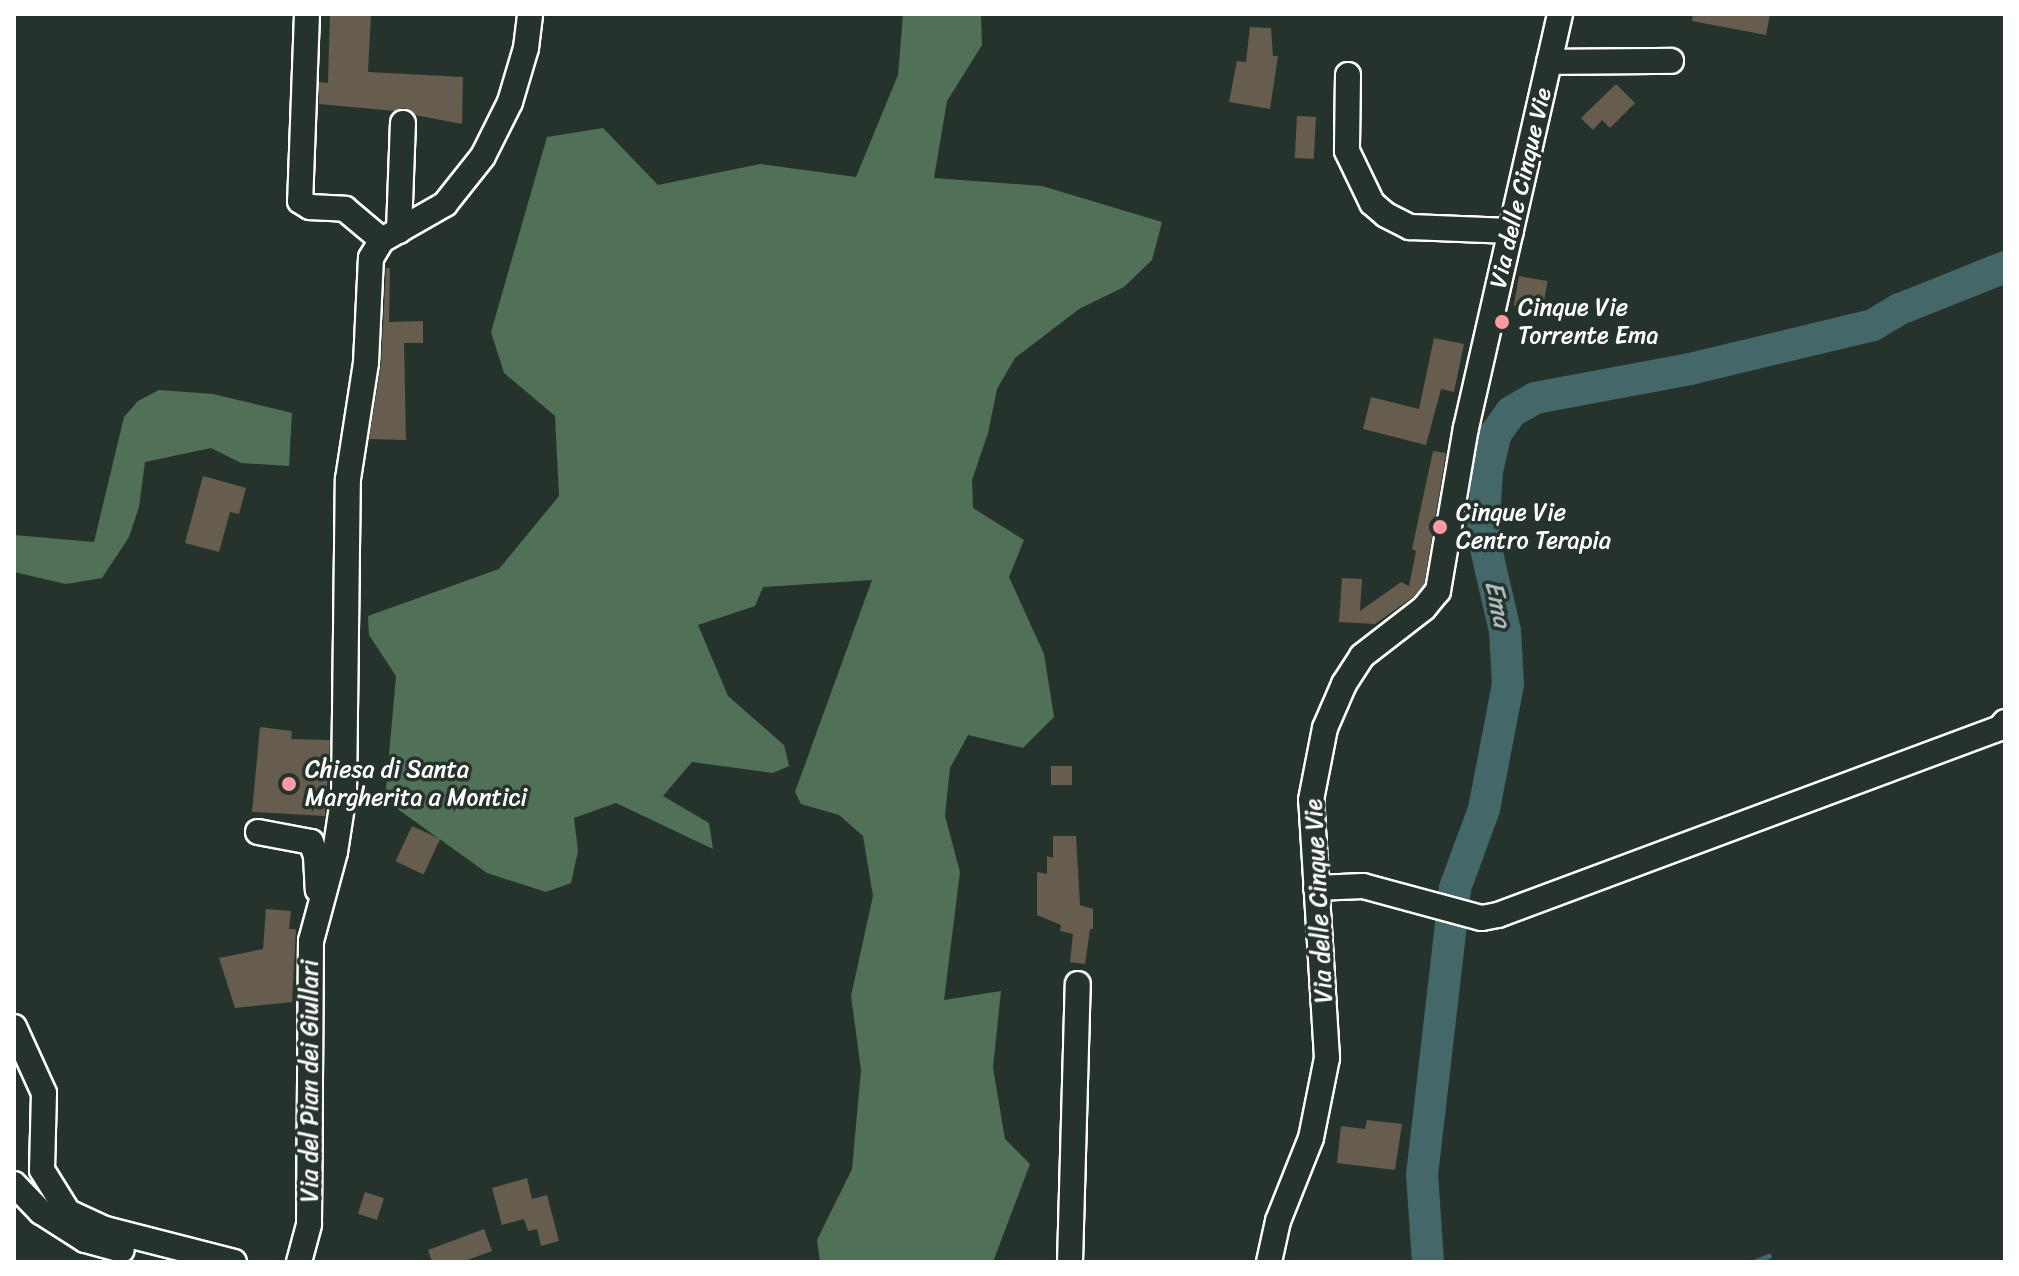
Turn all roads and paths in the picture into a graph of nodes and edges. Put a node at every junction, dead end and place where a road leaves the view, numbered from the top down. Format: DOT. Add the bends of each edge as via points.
graph roads {
  1 [pos="307,14"];
  2 [pos="530,14"];
  3 [pos="1560,14"];
  4 [pos="1671,61"];
  5 [pos="1549,62"];
  6 [pos="1348,75"];
  7 [pos="403,123"];
  8 [pos="1511,231"];
  9 [pos="390,235"];
  10 [pos="2005,722"];
  11 [pos="258,832"];
  12 [pos="1316,888"];
  13 [pos="321,900"];
  14 [pos="1078,984"];
  15 [pos="14,1027"];
  16 [pos="14,1184"];
  17 [pos="167,1262"];
  18 [pos="234,1262"];
  19 [pos="299,1262"];
  20 [pos="1070,1262"];
  21 [pos="1269,1262"];
  1 -- 9 [label="street" via="300,201 310,207 345,209"];
  2 -- 9 [label="street" via="510,102 483,156 445,204"];
  3 -- 5 [label="street, Via delle Cinque Vie"];
  4 -- 5 [label="street"];
  5 -- 8 [label="street, Via delle Cinque Vie"];
  6 -- 8 [label="street" via="1347,151 1372,203 1410,227"];
  7 -- 9 [label="street, Via del Pian dei Giullari"];
  8 -- 12 [label="street, Via delle Cinque Vie" via="1466,428 1438,591 1362,656 1325,728 1311,800"];
  9 -- 13 [label="street, Via del Pian dei Giullari" via="371,258 366,363 348,479 344,794"];
  10 -- 12 [label="street" via="1498,915 1482,918 1363,886"];
  11 -- 13 [label="street" via="311,842"];
  12 -- 21 [label="street, Via delle Cinque Vie" via="1327,1058 1311,1138 1278,1221"];
  13 -- 19 [label="street, Via del Pian dei Giullari" via="311,941 309,1224"];
  14 -- 20 [label="street"];
  15 -- 18 [label="street" via="44,1093 42,1170 68,1212 105,1229"];
  16 -- 17 [label="street" via="41,1212 85,1240"];
}
